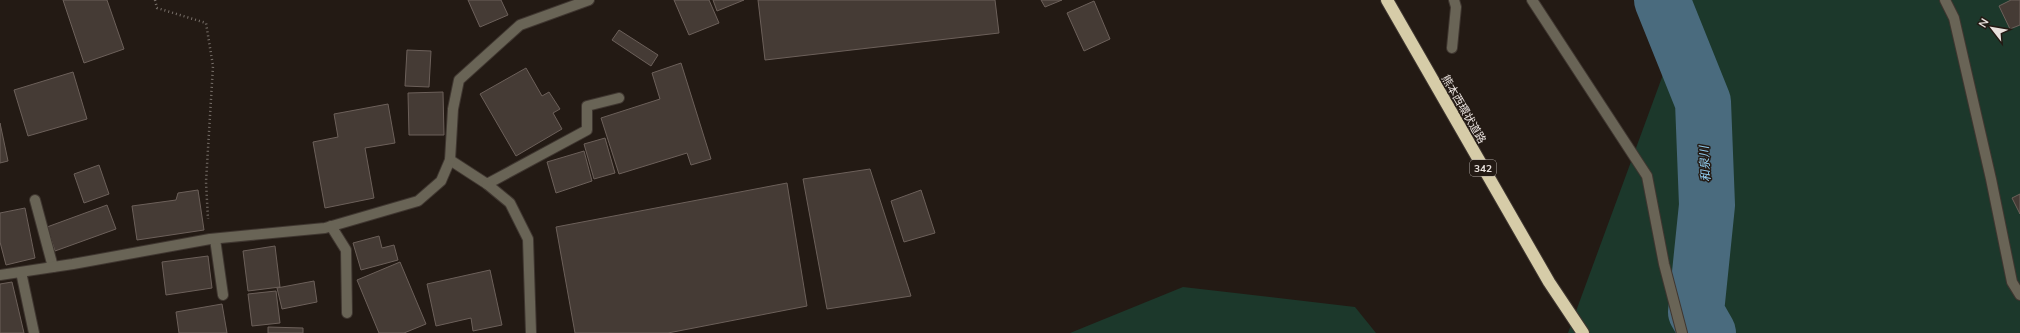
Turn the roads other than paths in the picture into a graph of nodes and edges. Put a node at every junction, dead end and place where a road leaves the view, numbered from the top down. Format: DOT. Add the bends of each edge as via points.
graph roads {
  1 [pos="589,0"];
  2 [pos="1387,0"];
  3 [pos="1454,0"];
  4 [pos="1532,0"];
  5 [pos="1945,0"];
  6 [pos="1452,48"];
  7 [pos="619,98"];
  8 [pos="450,160"];
  9 [pos="487,184"];
  10 [pos="35,200"];
  11 [pos="331,226"];
  12 [pos="212,239"];
  13 [pos="52,267"];
  14 [pos="21,272"];
  15 [pos="0,275"];
  16 [pos="223,295"];
  17 [pos="2020,295"];
  18 [pos="347,313"];
  19 [pos="34,333"];
  20 [pos="531,333"];
  21 [pos="1582,333"];
  22 [pos="1682,333"];
  1 -- 8 [label="street" via="520,25 458,80"];
  2 -- 21 [label="highway, 熊本西環状道路 / 342" via="1549,282"];
  3 -- 6 [label="street" via="1456,7"];
  4 -- 22 [label="street" via="1647,176 1664,264"];
  5 -- 17 [label="street" via="1954,18 2012,282"];
  7 -- 9 [label="street" via="586,106 587,130"];
  8 -- 9 [label="street"];
  8 -- 11 [label="street" via="441,181 418,201"];
  9 -- 20 [label="street" via="510,203 528,239"];
  10 -- 13 [label="street"];
  11 -- 12 [label="street"];
  11 -- 18 [label="street" via="346,250"];
  12 -- 13 [label="street"];
  12 -- 16 [label="street"];
  13 -- 14 [label="street"];
  14 -- 15 [label="street"];
  14 -- 19 [label="street"];
}
